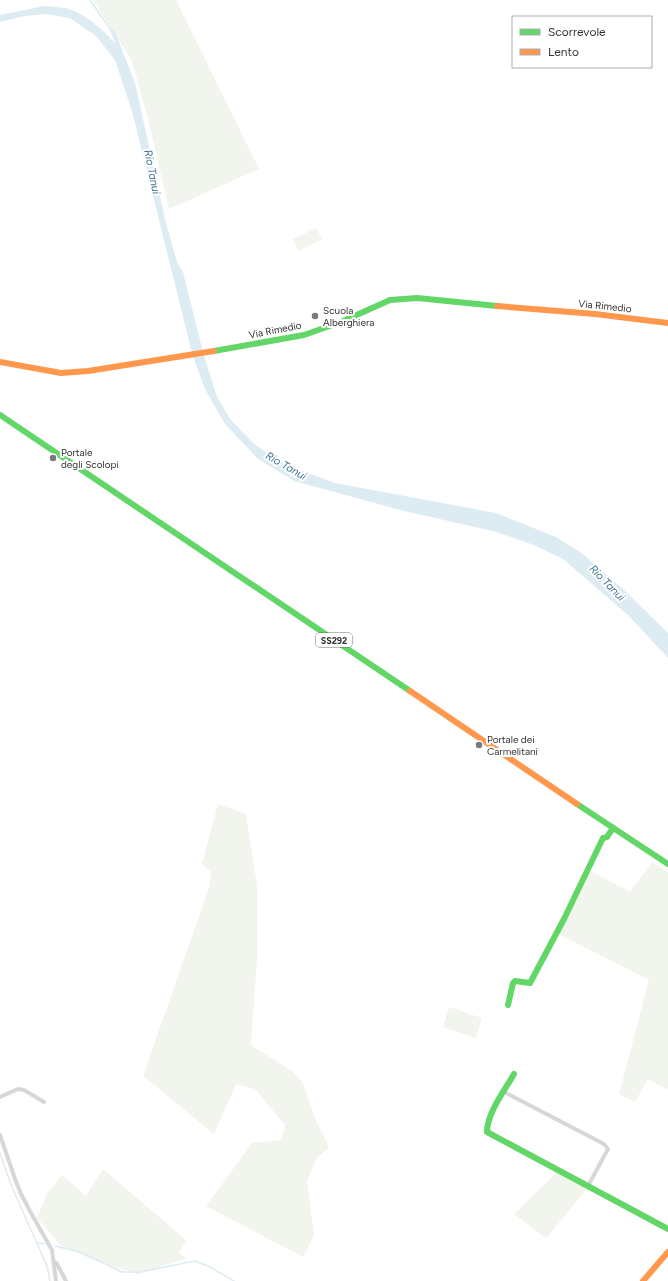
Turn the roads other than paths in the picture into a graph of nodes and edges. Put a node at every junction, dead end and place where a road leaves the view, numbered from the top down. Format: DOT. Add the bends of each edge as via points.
graph roads {
  1 [pos="668,323"];
  2 [pos="0,362"];
  3 [pos="0,415"];
  4 [pos="612,828"];
  5 [pos="668,864"];
  6 [pos="508,1005"];
  7 [pos="514,1074"];
  8 [pos="504,1092"];
  9 [pos="0,1097"];
  10 [pos="44,1102"];
  11 [pos="0,1135"];
  12 [pos="588,1186"];
  13 [pos="668,1228"];
  14 [pos="668,1252"];
  15 [pos="53,1260"];
  16 [pos="56,1281"];
  17 [pos="66,1281"];
  18 [pos="643,1281"];
  1 -- 2 [label="street, Via Rimedio" via="595,314 404,298 379,304 341,322 304,335 265,343 73,373"];
  3 -- 4 [label="street, SS292"];
  4 -- 5 [label="street, SS292"];
  4 -- 6 [label="street" via="607,837 603,838 530,982 516,981 513,984"];
  7 -- 8 [label="street"];
  8 -- 12 [label="street" via="490,1117 487,1132"];
  8 -- 12 [label="street" via="604,1144 608,1149"];
  9 -- 10 [label="street" via="18,1089"];
  11 -- 15 [label="street" via="17,1184 52,1250"];
  12 -- 13 [label="street"];
  14 -- 18 [label="street"];
  15 -- 16 [label="street"];
  15 -- 17 [label="street"];
}
